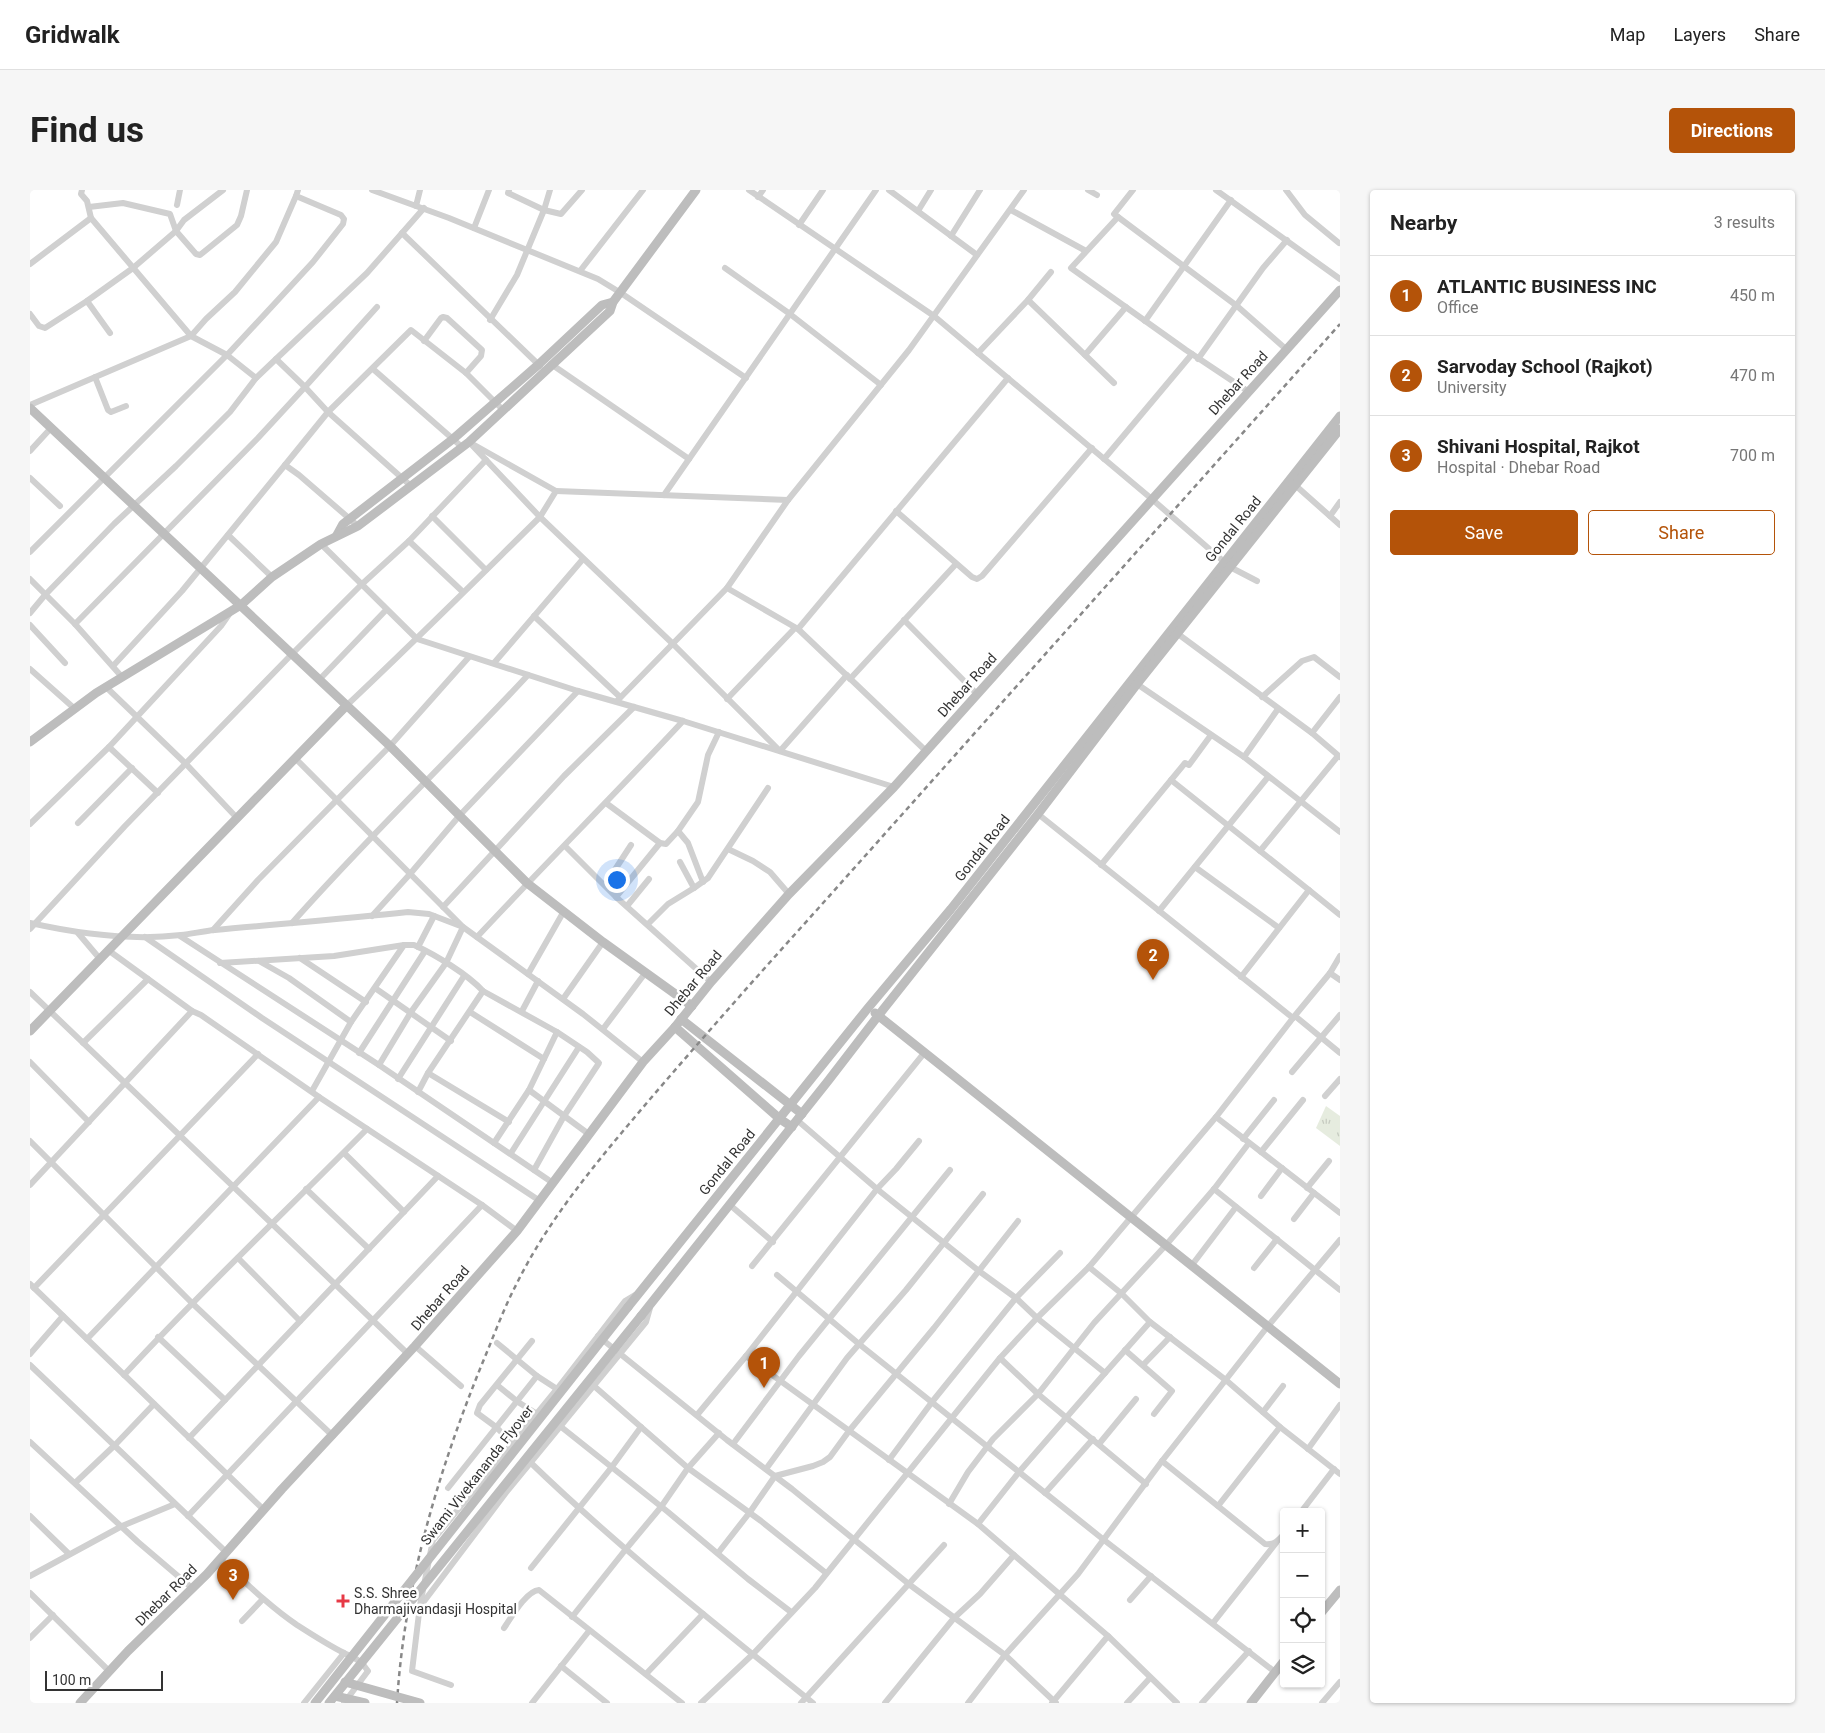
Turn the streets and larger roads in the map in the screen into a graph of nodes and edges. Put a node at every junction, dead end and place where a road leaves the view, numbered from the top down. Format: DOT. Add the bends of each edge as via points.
graph roads {
  1 [pos="82,190"];
  2 [pos="180,190"];
  3 [pos="223,190"];
  4 [pos="247,190"];
  5 [pos="372,190"];
  6 [pos="420,190"];
  7 [pos="489,190"];
  8 [pos="550,190"];
  9 [pos="582,190"];
  10 [pos="643,190"];
  11 [pos="696,190"];
  12 [pos="749,190"];
  13 [pos="763,190"];
  14 [pos="824,190"];
  15 [pos="876,190"];
  16 [pos="889,190"];
  17 [pos="931,190"];
  18 [pos="980,190"];
  19 [pos="1024,190"];
  20 [pos="1088,190"];
  21 [pos="1133,190"];
  22 [pos="1216,190"];
  23 [pos="1286,190"];
  24 [pos="506,191"];
  25 [pos="297,193"];
  26 [pos="1098,195"];
  27 [pos="758,198"];
  28 [pos="1231,200"];
  29 [pos="176,205"];
  30 [pos="416,206"];
  31 [pos="89,207"];
  32 [pos="424,208"];
  33 [pos="544,210"];
  34 [pos="1011,210"];
  35 [pos="918,212"];
  36 [pos="1118,217"];
  37 [pos="91,218"];
  38 [pos="799,225"];
  39 [pos="474,228"];
  40 [pos="176,231"];
  41 [pos="402,233"];
  42 [pos="951,236"];
  43 [pos="1287,240"];
  44 [pos="1339,243"];
  45 [pos="836,250"];
  46 [pos="527,251"];
  47 [pos="1086,251"];
  48 [pos="978,256"];
  49 [pos="30,264"];
  50 [pos="1184,267"];
  51 [pos="133,268"];
  52 [pos="725,268"];
  53 [pos="580,272"];
  54 [pos="1051,272"];
  55 [pos="1340,279"];
  56 [pos="1340,290"];
  57 [pos="621,293"];
  58 [pos="1028,300"];
  59 [pos="87,302"];
  60 [pos="1237,306"];
  61 [pos="377,307"];
  62 [pos="1126,307"];
  63 [pos="30,314"];
  64 [pos="790,314"];
  65 [pos="934,316"];
  66 [pos="490,320"];
  67 [pos="1145,321"];
  68 [pos="110,334"];
  69 [pos="191,336"];
  70 [pos="424,341"];
  71 [pos="1287,350"];
  72 [pos="978,353"];
  73 [pos="1192,354"];
  74 [pos="227,355"];
  75 [pos="1085,355"];
  76 [pos="276,359"];
  77 [pos="1198,359"];
  78 [pos="544,367"];
  79 [pos="373,369"];
  80 [pos="466,373"];
  81 [pos="95,377"];
  82 [pos="256,378"];
  83 [pos="746,378"];
  84 [pos="1008,378"];
  85 [pos="1114,383"];
  86 [pos="881,384"];
  87 [pos="305,387"];
  88 [pos="1249,392"];
  89 [pos="494,402"];
  90 [pos="30,406"];
  91 [pos="126,406"];
  92 [pos="503,410"];
  93 [pos="328,412"];
  94 [pos="1340,416"];
  95 [pos="51,428"];
  96 [pos="1340,429"];
  97 [pos="453,439"];
  98 [pos="465,444"];
  99 [pos="1092,448"];
  100 [pos="30,451"];
  101 [pos="689,459"];
  102 [pos="1104,459"];
  103 [pos="486,460"];
  104 [pos="285,465"];
  105 [pos="30,478"];
  106 [pos="105,478"];
  107 [pos="403,478"];
  108 [pos="1295,485"];
  109 [pos="411,486"];
  110 [pos="556,491"];
  111 [pos="664,495"];
  112 [pos="788,500"];
  113 [pos="1153,500"];
  114 [pos="1340,502"];
  115 [pos="134,504"];
  116 [pos="60,506"];
  117 [pos="896,511"];
  118 [pos="432,516"];
  119 [pos="1330,516"];
  120 [pos="540,517"];
  121 [pos="350,519"];
  122 [pos="1340,525"];
  123 [pos="358,526"];
  124 [pos="164,533"];
  125 [pos="228,535"];
  126 [pos="337,535"];
  127 [pos="409,541"];
  128 [pos="322,544"];
  129 [pos="30,552"];
  130 [pos="584,559"];
  131 [pos="956,564"];
  132 [pos="1227,565"];
  133 [pos="201,568"];
  134 [pos="486,570"];
  135 [pos="272,577"];
  136 [pos="30,579"];
  137 [pos="1257,582"];
  138 [pos="361,585"];
  139 [pos="726,588"];
  140 [pos="463,592"];
  141 [pos="46,595"];
  142 [pos="241,605"];
  143 [pos="232,610"];
  144 [pos="386,610"];
  145 [pos="30,614"];
  146 [pos="534,616"];
  147 [pos="904,620"];
  148 [pos="76,624"];
  149 [pos="30,625"];
  150 [pos="797,628"];
  151 [pos="1174,632"];
  152 [pos="417,640"];
  153 [pos="672,643"];
  154 [pos="292,654"];
  155 [pos="469,657"];
  156 [pos="66,663"];
  157 [pos="494,663"];
  158 [pos="113,666"];
  159 [pos="30,669"];
  160 [pos="528,675"];
  161 [pos="1340,676"];
  162 [pos="122,677"];
  163 [pos="848,677"];
  164 [pos="319,680"];
  165 [pos="1137,684"];
  166 [pos="106,687"];
  167 [pos="578,691"];
  168 [pos="977,694"];
  169 [pos="1262,696"];
  170 [pos="1340,697"];
  171 [pos="618,699"];
  172 [pos="727,699"];
  173 [pos="346,706"];
  174 [pos="634,707"];
  175 [pos="75,709"];
  176 [pos="1278,709"];
  177 [pos="137,716"];
  178 [pos="683,721"];
  179 [pos="719,732"];
  180 [pos="1312,733"];
  181 [pos="1211,735"];
  182 [pos="30,742"];
  183 [pos="390,746"];
  184 [pos="108,747"];
  185 [pos="926,751"];
  186 [pos="780,752"];
  187 [pos="1244,757"];
  188 [pos="1339,757"];
  189 [pos="295,758"];
  190 [pos="186,764"];
  191 [pos="132,768"];
  192 [pos="1268,777"];
  193 [pos="426,780"];
  194 [pos="1172,780"];
  195 [pos="894,786"];
  196 [pos="768,788"];
  197 [pos="158,793"];
  198 [pos="336,801"];
  199 [pos="1301,802"];
  200 [pos="606,803"];
  201 [pos="1038,814"];
  202 [pos="460,815"];
  203 [pos="237,818"];
  204 [pos="78,823"];
  205 [pos="30,824"];
  206 [pos="1229,826"];
  207 [pos="678,832"];
  208 [pos="1340,832"];
  209 [pos="373,837"];
  210 [pos="660,844"];
  211 [pos="631,845"];
  212 [pos="565,846"];
  213 [pos="728,849"];
  214 [pos="495,850"];
  215 [pos="1260,851"];
  216 [pos="680,862"];
  217 [pos="1101,865"];
  218 [pos="1195,867"];
  219 [pos="410,874"];
  220 [pos="649,879"];
  221 [pos="703,882"];
  222 [pos="527,883"];
  223 [pos="605,885"];
  224 [pos="694,888"];
  225 [pos="1309,890"];
  226 [pos="789,894"];
  227 [pos="616,897"];
  228 [pos="443,906"];
  229 [pos="627,906"];
  230 [pos="564,911"];
  231 [pos="1159,911"];
  232 [pos="1340,915"];
  233 [pos="372,916"];
  234 [pos="434,916"];
  235 [pos="292,923"];
  236 [pos="648,924"];
  237 [pos="32,925"];
  238 [pos="463,927"];
  239 [pos="1280,928"];
  240 [pos="213,930"];
  241 [pos="78,933"];
  242 [pos="123,936"];
  243 [pos="180,936"];
  244 [pos="145,937"];
  245 [pos="477,937"];
  246 [pos="603,942"];
  247 [pos="404,945"];
  248 [pos="418,947"];
  249 [pos="108,950"];
  250 [pos="425,951"];
  251 [pos="1340,956"];
  252 [pos="299,958"];
  253 [pos="100,959"];
  254 [pos="258,960"];
  255 [pos="220,962"];
  256 [pos="446,964"];
  257 [pos="646,972"];
  258 [pos="1330,972"];
  259 [pos="528,974"];
  260 [pos="464,976"];
  261 [pos="1241,977"];
  262 [pos="148,979"];
  263 [pos="1340,980"];
  264 [pos="538,981"];
  265 [pos="711,982"];
  266 [pos="375,988"];
  267 [pos="484,991"];
  268 [pos="30,992"];
  269 [pos="563,999"];
  270 [pos="392,1000"];
  271 [pos="366,1002"];
  272 [pos="692,1006"];
  273 [pos="868,1008"];
  274 [pos="50,1011"];
  275 [pos="192,1011"];
  276 [pos="522,1011"];
  277 [pos="411,1012"];
  278 [pos="470,1012"];
  279 [pos="1340,1015"];
  280 [pos="878,1016"];
  281 [pos="1294,1017"];
  282 [pos="351,1022"];
  283 [pos="678,1023"];
  284 [pos="431,1027"];
  285 [pos="602,1029"];
  286 [pos="30,1031"];
  287 [pos="557,1032"];
  288 [pos="1321,1038"];
  289 [pos="340,1041"];
  290 [pos="451,1041"];
  291 [pos="83,1043"];
  292 [pos="579,1047"];
  293 [pos="924,1052"];
  294 [pos="358,1053"];
  295 [pos="1340,1053"];
  296 [pos="258,1054"];
  297 [pos="544,1059"];
  298 [pos="328,1061"];
  299 [pos="30,1062"];
  300 [pos="643,1062"];
  301 [pos="379,1065"];
  302 [pos="1292,1072"];
  303 [pos="428,1073"];
  304 [pos="398,1079"];
  305 [pos="1340,1079"];
  306 [pos="125,1083"];
  307 [pos="529,1090"];
  308 [pos="312,1091"];
  309 [pos="418,1092"];
  310 [pos="1325,1096"];
  311 [pos="319,1097"];
  312 [pos="1274,1100"];
  313 [pos="1303,1100"];
  314 [pos="544,1101"];
  315 [pos="791,1106"];
  316 [pos="564,1116"];
  317 [pos="1216,1117"];
  318 [pos="780,1119"];
  319 [pos="797,1120"];
  320 [pos="89,1122"];
  321 [pos="509,1122"];
  322 [pos="367,1130"];
  323 [pos="590,1135"];
  324 [pos="180,1136"];
  325 [pos="30,1141"];
  326 [pos="919,1141"];
  327 [pos="1246,1141"];
  328 [pos="494,1143"];
  329 [pos="1261,1152"];
  330 [pos="344,1153"];
  331 [pos="511,1154"];
  332 [pos="840,1157"];
  333 [pos="1329,1161"];
  334 [pos="51,1163"];
  335 [pos="1282,1168"];
  336 [pos="534,1170"];
  337 [pos="950,1170"];
  338 [pos="438,1176"];
  339 [pos="553,1183"];
  340 [pos="30,1185"];
  341 [pos="233,1187"];
  342 [pos="306,1188"];
  343 [pos="1308,1188"];
  344 [pos="877,1189"];
  345 [pos="1214,1189"];
  346 [pos="1314,1193"];
  347 [pos="983,1194"];
  348 [pos="1262,1196"];
  349 [pos="540,1201"];
  350 [pos="730,1205"];
  351 [pos="482,1206"];
  352 [pos="1236,1206"];
  353 [pos="404,1212"];
  354 [pos="1340,1212"];
  355 [pos="105,1214"];
  356 [pos="911,1216"];
  357 [pos="1131,1217"];
  358 [pos="1294,1219"];
  359 [pos="1018,1222"];
  360 [pos="271,1223"];
  361 [pos="517,1231"];
  362 [pos="1277,1239"];
  363 [pos="1340,1240"];
  364 [pos="772,1242"];
  365 [pos="945,1243"];
  366 [pos="1166,1245"];
  367 [pos="369,1249"];
  368 [pos="1060,1253"];
  369 [pos="238,1258"];
  370 [pos="1192,1265"];
  371 [pos="752,1266"];
  372 [pos="156,1267"];
  373 [pos="1089,1268"];
  374 [pos="1254,1268"];
  375 [pos="1315,1270"];
  376 [pos="979,1271"];
  377 [pos="777,1275"];
  378 [pos="335,1285"];
  379 [pos="32,1286"];
  380 [pos="1340,1290"];
  381 [pos="640,1292"];
  382 [pos="795,1292"];
  383 [pos="1122,1294"];
  384 [pos="1016,1298"];
  385 [pos="652,1302"];
  386 [pos="192,1303"];
  387 [pos="64,1316"];
  388 [pos="1037,1318"];
  389 [pos="829,1320"];
  390 [pos="300,1321"];
  391 [pos="373,1321"];
  392 [pos="1150,1322"];
  393 [pos="1268,1326"];
  394 [pos="598,1336"];
  395 [pos="158,1337"];
  396 [pos="1170,1337"];
  397 [pos="87,1339"];
  398 [pos="532,1341"];
  399 [pos="497,1343"];
  400 [pos="858,1344"];
  401 [pos="416,1346"];
  402 [pos="1075,1349"];
  403 [pos="1125,1350"];
  404 [pos="620,1352"];
  405 [pos="30,1354"];
  406 [pos="408,1354"];
  407 [pos="746,1356"];
  408 [pos="1000,1358"];
  409 [pos="517,1360"];
  410 [pos="30,1365"];
  411 [pos="1143,1365"];
  412 [pos="258,1366"];
  413 [pos="1105,1373"];
  414 [pos="897,1374"];
  415 [pos="124,1375"];
  416 [pos="537,1376"];
  417 [pos="781,1380"];
  418 [pos="1227,1381"];
  419 [pos="497,1384"];
  420 [pos="1340,1384"];
  421 [pos="461,1386"];
  422 [pos="594,1386"];
  423 [pos="1282,1386"];
  424 [pos="557,1389"];
  425 [pos="1038,1394"];
  426 [pos="1136,1399"];
  427 [pos="225,1400"];
  428 [pos="296,1402"];
  429 [pos="518,1402"];
  430 [pos="932,1402"];
  431 [pos="154,1404"];
  432 [pos="814,1405"];
  433 [pos="1340,1405"];
  434 [pos="1263,1412"];
  435 [pos="537,1414"];
  436 [pos="1154,1414"];
  437 [pos="697,1415"];
  438 [pos="952,1418"];
  439 [pos="1067,1418"];
  440 [pos="560,1426"];
  441 [pos="496,1427"];
  442 [pos="641,1427"];
  443 [pos="1280,1427"];
  444 [pos="849,1431"];
  445 [pos="719,1433"];
  446 [pos="333,1436"];
  447 [pos="189,1438"];
  448 [pos="30,1442"];
  449 [pos="1096,1442"];
  450 [pos="512,1443"];
  451 [pos="733,1444"];
  452 [pos="115,1445"];
  453 [pos="989,1447"];
  454 [pos="1308,1448"];
  455 [pos="889,1460"];
  456 [pos="1162,1462"];
  457 [pos="531,1463"];
  458 [pos="611,1468"];
  459 [pos="688,1468"];
  460 [pos="766,1469"];
  461 [pos="1334,1469"];
  462 [pos="906,1472"];
  463 [pos="1019,1472"];
  464 [pos="227,1474"];
  465 [pos="1340,1474"];
  466 [pos="775,1476"];
  467 [pos="75,1483"];
  468 [pos="1146,1484"];
  469 [pos="448,1488"];
  470 [pos="1045,1493"];
  471 [pos="175,1504"];
  472 [pos="949,1504"];
  473 [pos="1218,1506"];
  474 [pos="661,1507"];
  475 [pos="578,1508"];
  476 [pos="1304,1508"];
  477 [pos="264,1510"];
  478 [pos="750,1512"];
  479 [pos="30,1516"];
  480 [pos="188,1516"];
  481 [pos="978,1524"];
  482 [pos="122,1526"];
  483 [pos="854,1538"];
  484 [pos="1104,1540"];
  485 [pos="1279,1540"];
  486 [pos="944,1545"];
  487 [pos="626,1549"];
  488 [pos="718,1552"];
  489 [pos="69,1554"];
  490 [pos="223,1555"];
  491 [pos="1014,1555"];
  492 [pos="531,1568"];
  493 [pos="826,1573"];
  494 [pos="30,1576"];
  495 [pos="1151,1576"];
  496 [pos="910,1585"];
  497 [pos="192,1588"];
  498 [pos="30,1593"];
  499 [pos="1059,1593"];
  500 [pos="1339,1594"];
  501 [pos="263,1599"];
  502 [pos="1130,1600"];
  503 [pos="420,1605"];
  504 [pos="1325,1609"];
  505 [pos="791,1612"];
  506 [pos="703,1614"];
  507 [pos="53,1616"];
  508 [pos="572,1617"];
  509 [pos="954,1618"];
  510 [pos="242,1621"];
  511 [pos="1213,1624"];
  512 [pos="504,1628"];
  513 [pos="589,1631"];
  514 [pos="1108,1636"];
  515 [pos="30,1638"];
  516 [pos="1249,1651"];
  517 [pos="344,1653"];
  518 [pos="753,1654"];
  519 [pos="1006,1656"];
  520 [pos="561,1666"];
  521 [pos="1280,1666"];
  522 [pos="109,1671"];
  523 [pos="1275,1672"];
  524 [pos="646,1674"];
  525 [pos="337,1676"];
  526 [pos="1150,1678"];
  527 [pos="346,1682"];
  528 [pos="1340,1682"];
  529 [pos="451,1685"];
  530 [pos="325,1690"];
  531 [pos="332,1699"];
  532 [pos="804,1700"];
  533 [pos="1054,1702"];
  534 [pos="80,1703"];
  535 [pos="304,1703"];
  536 [pos="315,1703"];
  537 [pos="344,1703"];
  538 [pos="366,1703"];
  539 [pos="420,1703"];
  540 [pos="532,1703"];
  541 [pos="607,1703"];
  542 [pos="682,1703"];
  543 [pos="701,1703"];
  544 [pos="812,1703"];
  545 [pos="885,1703"];
  546 [pos="968,1703"];
  547 [pos="1127,1703"];
  548 [pos="1177,1703"];
  549 [pos="1202,1703"];
  550 [pos="1251,1703"];
  551 [pos="1322,1703"];
  1 -- 31 [label="street"];
  2 -- 29 [label="street"];
  3 -- 40 [label="street" via="184,220"];
  4 -- 40 [label="street" via="237,225 202,255 196,254"];
  5 -- 30 [label="street"];
  6 -- 30 [label="street"];
  7 -- 39 [label="street"];
  8 -- 33 [label="street"];
  9 -- 33 [label="street" via="561,214"];
  10 -- 53 [label="street"];
  11 -- 57 [label="street"];
  12 -- 27 [label="street"];
  13 -- 27 [label="street"];
  14 -- 38 [label="street"];
  15 -- 45 [label="street"];
  16 -- 35 [label="street"];
  17 -- 35 [label="street"];
  18 -- 42 [label="street"];
  19 -- 34 [label="street"];
  20 -- 26 [label="street"];
  21 -- 36 [label="street" via="1114,214"];
  22 -- 28 [label="street"];
  23 -- 44 [label="street" via="1305,215"];
  24 -- 33 [label="street"];
  25 -- 69 [label="street" via="276,242 235,292"];
  25 -- 74 [label="street" via="341,215 343,224 313,262"];
  27 -- 38 [label="street"];
  28 -- 43 [label="street"];
  28 -- 50 [label="street"];
  30 -- 32 [label="street"];
  31 -- 37 [label="street"];
  31 -- 40 [label="street" via="123,203 170,214"];
  32 -- 39 [label="street"];
  32 -- 41 [label="street"];
  33 -- 46 [label="street"];
  34 -- 47 [label="street"];
  34 -- 48 [label="street"];
  35 -- 42 [label="street"];
  36 -- 47 [label="street"];
  36 -- 50 [label="street"];
  37 -- 49 [label="street"];
  37 -- 51 [label="street"];
  38 -- 45 [label="street"];
  39 -- 46 [label="street"];
  40 -- 51 [label="street"];
  41 -- 66 [label="street"];
  41 -- 76 [label="street" via="367,273"];
  42 -- 48 [label="street"];
  43 -- 55 [label="street"];
  43 -- 60 [label="street"];
  45 -- 64 [label="street"];
  45 -- 65 [label="street"];
  46 -- 53 [label="street"];
  46 -- 66 [label="street"];
  47 -- 62 [label="street" via="1071,268"];
  48 -- 65 [label="street"];
  50 -- 60 [label="street"];
  50 -- 67 [label="street"];
  51 -- 59 [label="street"];
  51 -- 69 [label="street"];
  52 -- 64 [label="street"];
  53 -- 57 [label="street"];
  54 -- 58 [label="street"];
  56 -- 71 [label="street, Dhebar Road"];
  57 -- 78 [label="street" via="610,311"];
  57 -- 83 [label="street"];
  58 -- 72 [label="street"];
  58 -- 75 [label="street"];
  59 -- 63 [label="street" via="45,328 39,326"];
  59 -- 68 [label="street"];
  60 -- 71 [label="street"];
  60 -- 77 [label="street"];
  61 -- 87 [label="street"];
  62 -- 67 [label="street"];
  62 -- 75 [label="street"];
  64 -- 83 [label="street"];
  64 -- 86 [label="street"];
  65 -- 72 [label="street"];
  65 -- 86 [label="street"];
  66 -- 78 [label="street"];
  67 -- 73 [label="street"];
  69 -- 74 [label="street"];
  69 -- 81 [label="street"];
  70 -- 79 [label="street" via="411,330"];
  70 -- 80 [label="street"];
  70 -- 80 [label="street" via="441,318 447,318 482,350 481,356"];
  71 -- 88 [label="street, Dhebar Road"];
  72 -- 84 [label="street"];
  73 -- 77 [label="street"];
  73 -- 102 [label="street"];
  74 -- 82 [label="street"];
  74 -- 106 [label="street"];
  75 -- 85 [label="street"];
  76 -- 82 [label="street"];
  76 -- 87 [label="street"];
  77 -- 88 [label="street"];
  78 -- 89 [label="street"];
  78 -- 92 [label="street"];
  78 -- 101 [label="street"];
  79 -- 93 [label="street"];
  79 -- 97 [label="street"];
  80 -- 89 [label="street"];
  81 -- 90 [label="street"];
  81 -- 91 [label="street" via="108,410 111,412"];
  82 -- 115 [label="street" via="230,412"];
  83 -- 101 [label="street"];
  84 -- 99 [label="street"];
  84 -- 117 [label="street"];
  86 -- 112 [label="street"];
  87 -- 93 [label="street"];
  87 -- 124 [label="street"];
  88 -- 113 [label="street, Dhebar Road"];
  89 -- 92 [label="street"];
  89 -- 97 [label="street"];
  90 -- 95 [label="street"];
  92 -- 98 [label="street"];
  93 -- 104 [label="street"];
  93 -- 107 [label="street"];
  94 -- 132 [label="street, Gondal Road"];
  95 -- 100 [label="street"];
  95 -- 106 [label="street"];
  96 -- 108 [label="street, Gondal Road"];
  97 -- 98 [label="street"];
  97 -- 107 [label="street"];
  98 -- 103 [label="street"];
  98 -- 109 [label="street"];
  98 -- 110 [label="street"];
  99 -- 102 [label="street"];
  99 -- 131 [label="street" via="982,576 972,577"];
  101 -- 111 [label="street"];
  102 -- 113 [label="street"];
  103 -- 118 [label="street"];
  103 -- 120 [label="street"];
  104 -- 121 [label="street"];
  104 -- 125 [label="street"];
  105 -- 116 [label="street"];
  106 -- 115 [label="street"];
  106 -- 129 [label="street"];
  107 -- 109 [label="street"];
  107 -- 121 [label="street"];
  108 -- 119 [label="street"];
  108 -- 132 [label="street, Gondal Road"];
  109 -- 123 [label="street"];
  110 -- 111 [label="street"];
  110 -- 120 [label="street"];
  111 -- 112 [label="street"];
  112 -- 139 [label="street"];
  113 -- 132 [label="street"];
  113 -- 168 [label="street, Dhebar Road"];
  114 -- 119 [label="street"];
  115 -- 124 [label="street"];
  115 -- 141 [label="street"];
  117 -- 131 [label="street"];
  117 -- 150 [label="street"];
  118 -- 127 [label="street"];
  118 -- 134 [label="street"];
  119 -- 122 [label="street"];
  120 -- 130 [label="street"];
  120 -- 134 [label="street"];
  121 -- 123 [label="street"];
  121 -- 126 [label="street"];
  123 -- 126 [label="street"];
  124 -- 133 [label="street"];
  124 -- 148 [label="street"];
  125 -- 133 [label="street"];
  125 -- 135 [label="street"];
  126 -- 128 [label="street"];
  127 -- 138 [label="street"];
  127 -- 140 [label="street"];
  128 -- 135 [label="street"];
  128 -- 138 [label="street"];
  130 -- 146 [label="street"];
  130 -- 153 [label="street"];
  131 -- 147 [label="street"];
  132 -- 137 [label="street"];
  132 -- 151 [label="street, Gondal Road"];
  133 -- 142 [label="street"];
  133 -- 158 [label="street"];
  134 -- 140 [label="street"];
  135 -- 142 [label="street"];
  136 -- 141 [label="street"];
  138 -- 144 [label="street"];
  138 -- 154 [label="street"];
  139 -- 150 [label="street"];
  139 -- 153 [label="street"];
  140 -- 152 [label="street"];
  141 -- 145 [label="street"];
  141 -- 148 [label="street"];
  142 -- 143 [label="street"];
  142 -- 154 [label="street"];
  143 -- 162 [label="street"];
  143 -- 177 [label="street"];
  144 -- 152 [label="street"];
  144 -- 164 [label="street"];
  146 -- 157 [label="street"];
  146 -- 171 [label="street"];
  147 -- 163 [label="street"];
  147 -- 168 [label="street"];
  148 -- 158 [label="street"];
  149 -- 156 [label="street"];
  150 -- 163 [label="street"];
  150 -- 172 [label="street"];
  151 -- 165 [label="street, Gondal Road"];
  151 -- 169 [label="street"];
  151 -- 273 [label="street, Gondal Road" via="951,910"];
  152 -- 155 [label="street"];
  152 -- 173 [label="street"];
  153 -- 171 [label="street"];
  153 -- 172 [label="street"];
  154 -- 164 [label="street"];
  154 -- 190 [label="street"];
  155 -- 157 [label="street"];
  155 -- 183 [label="street"];
  157 -- 160 [label="street"];
  158 -- 162 [label="street"];
  159 -- 175 [label="street"];
  160 -- 167 [label="street"];
  160 -- 193 [label="street"];
  161 -- 169 [label="street" via="1314,657 1302,661"];
  162 -- 166 [label="street"];
  163 -- 185 [label="street"];
  163 -- 186 [label="street"];
  164 -- 173 [label="street"];
  165 -- 181 [label="street"];
  165 -- 201 [label="street, Gondal Road"];
  166 -- 175 [label="street"];
  166 -- 177 [label="street"];
  167 -- 171 [label="street"];
  167 -- 202 [label="street"];
  168 -- 185 [label="street, Dhebar Road"];
  169 -- 176 [label="street"];
  170 -- 180 [label="street"];
  171 -- 174 [label="street"];
  172 -- 186 [label="street"];
  173 -- 183 [label="street"];
  173 -- 189 [label="street"];
  174 -- 178 [label="street"];
  174 -- 214 [label="street"];
  175 -- 182 [label="street"];
  176 -- 180 [label="street"];
  176 -- 187 [label="street"];
  177 -- 184 [label="street"];
  177 -- 190 [label="street"];
  178 -- 179 [label="street"];
  178 -- 200 [label="street"];
  179 -- 186 [label="street"];
  179 -- 207 [label="street" via="708,755 698,802"];
  180 -- 188 [label="street"];
  181 -- 187 [label="street"];
  181 -- 194 [label="street" via="1189,765 1185,763"];
  183 -- 193 [label="street"];
  183 -- 198 [label="street"];
  184 -- 191 [label="street"];
  184 -- 205 [label="street"];
  185 -- 195 [label="street, Dhebar Road"];
  186 -- 195 [label="street"];
  187 -- 192 [label="street"];
  188 -- 199 [label="street"];
  189 -- 198 [label="street"];
  189 -- 203 [label="street"];
  190 -- 197 [label="street"];
  190 -- 203 [label="street"];
  191 -- 197 [label="street"];
  191 -- 204 [label="street"];
  192 -- 199 [label="street"];
  192 -- 206 [label="street"];
  193 -- 202 [label="street"];
  193 -- 209 [label="street"];
  194 -- 206 [label="street"];
  194 -- 217 [label="street"];
  195 -- 226 [label="street, Dhebar Road"];
  196 -- 213 [label="street"];
  197 -- 237 [label="street"];
  198 -- 209 [label="street"];
  198 -- 240 [label="street"];
  199 -- 208 [label="street"];
  199 -- 215 [label="street"];
  200 -- 210 [label="street"];
  200 -- 212 [label="street"];
  201 -- 217 [label="street"];
  201 -- 280 [label="street, Gondal Road"];
  202 -- 214 [label="street"];
  202 -- 219 [label="street"];
  203 -- 242 [label="street"];
  206 -- 215 [label="street"];
  206 -- 218 [label="street"];
  207 -- 210 [label="street" via="666,844"];
  207 -- 221 [label="street" via="688,843"];
  209 -- 219 [label="street"];
  209 -- 235 [label="street"];
  210 -- 227 [label="street"];
  211 -- 223 [label="street"];
  212 -- 222 [label="street"];
  212 -- 223 [label="street"];
  213 -- 221 [label="street"];
  213 -- 226 [label="street" via="770,872"];
  214 -- 222 [label="street"];
  214 -- 228 [label="street"];
  215 -- 225 [label="street"];
  216 -- 224 [label="street"];
  217 -- 231 [label="street"];
  218 -- 231 [label="street"];
  218 -- 239 [label="street"];
  219 -- 228 [label="street"];
  219 -- 233 [label="street"];
  220 -- 229 [label="street"];
  221 -- 224 [label="street"];
  222 -- 230 [label="street"];
  222 -- 245 [label="street"];
  223 -- 227 [label="street"];
  224 -- 236 [label="street" via="668,904"];
  225 -- 232 [label="street"];
  225 -- 239 [label="street"];
  226 -- 265 [label="street, Dhebar Road"];
  227 -- 229 [label="street"];
  228 -- 238 [label="street"];
  229 -- 236 [label="street"];
  230 -- 246 [label="street"];
  230 -- 259 [label="street"];
  231 -- 261 [label="street"];
  233 -- 234 [label="street" via="418,912"];
  233 -- 235 [label="street"];
  234 -- 238 [label="street"];
  234 -- 248 [label="street"];
  235 -- 240 [label="street"];
  236 -- 265 [label="street"];
  237 -- 241 [label="street"];
  238 -- 245 [label="street"];
  238 -- 256 [label="street"];
  239 -- 261 [label="street"];
  240 -- 243 [label="street"];
  241 -- 242 [label="street"];
  241 -- 253 [label="street"];
  242 -- 244 [label="street"];
  242 -- 249 [label="street"];
  243 -- 244 [label="street"];
  243 -- 255 [label="street"];
  244 -- 298 [label="street"];
  245 -- 259 [label="street"];
  246 -- 257 [label="street"];
  246 -- 269 [label="street"];
  247 -- 248 [label="street"];
  247 -- 252 [label="street"];
  247 -- 266 [label="street"];
  248 -- 250 [label="street"];
  249 -- 253 [label="street"];
  249 -- 262 [label="street"];
  250 -- 256 [label="street"];
  250 -- 270 [label="street"];
  251 -- 258 [label="street"];
  252 -- 254 [label="street"];
  252 -- 271 [label="street"];
  253 -- 274 [label="street"];
  254 -- 255 [label="street"];
  254 -- 282 [label="street" via="290,978"];
  255 -- 289 [label="street"];
  256 -- 260 [label="street"];
  256 -- 277 [label="street"];
  257 -- 272 [label="street"];
  257 -- 285 [label="street"];
  258 -- 263 [label="street"];
  258 -- 281 [label="street"];
  259 -- 264 [label="street"];
  260 -- 267 [label="street"];
  260 -- 284 [label="street"];
  261 -- 281 [label="street"];
  262 -- 275 [label="street"];
  262 -- 291 [label="street"];
  264 -- 269 [label="street"];
  264 -- 276 [label="street"];
  265 -- 272 [label="street, Dhebar Road"];
  266 -- 270 [label="street"];
  266 -- 271 [label="street"];
  267 -- 276 [label="street"];
  267 -- 278 [label="street"];
  268 -- 274 [label="street"];
  269 -- 285 [label="street"];
  270 -- 277 [label="street"];
  270 -- 294 [label="street"];
  271 -- 282 [label="street"];
  272 -- 283 [label="street, Dhebar Road"];
  273 -- 280 [label="street"];
  273 -- 315 [label="street, Gondal Road"];
  274 -- 286 [label="street"];
  274 -- 291 [label="street"];
  275 -- 296 [label="street"];
  275 -- 306 [label="street"];
  276 -- 287 [label="street"];
  277 -- 284 [label="street"];
  277 -- 301 [label="street"];
  278 -- 290 [label="street"];
  278 -- 297 [label="street"];
  279 -- 288 [label="street"];
  280 -- 293 [label="street"];
  280 -- 319 [label="street, Gondal Road"];
  281 -- 288 [label="street"];
  281 -- 317 [label="street"];
  282 -- 289 [label="street"];
  283 -- 300 [label="street, Dhebar Road"];
  283 -- 315 [label="street"];
  283 -- 318 [label="street"];
  284 -- 290 [label="street"];
  284 -- 304 [label="street"];
  285 -- 300 [label="street"];
  287 -- 292 [label="street"];
  287 -- 297 [label="street"];
  288 -- 295 [label="street"];
  288 -- 302 [label="street"];
  289 -- 294 [label="street"];
  289 -- 298 [label="street"];
  290 -- 303 [label="street"];
  291 -- 306 [label="street"];
  292 -- 314 [label="street"];
  292 -- 316 [label="street" via="599,1063"];
  293 -- 332 [label="street"];
  293 -- 357 [label="street"];
  294 -- 301 [label="street"];
  296 -- 308 [label="street"];
  296 -- 324 [label="street"];
  297 -- 307 [label="street"];
  298 -- 308 [label="street"];
  298 -- 349 [label="street"];
  299 -- 320 [label="street"];
  300 -- 323 [label="street, Dhebar Road"];
  301 -- 304 [label="street"];
  303 -- 309 [label="street"];
  303 -- 321 [label="street"];
  304 -- 309 [label="street"];
  305 -- 310 [label="street"];
  306 -- 320 [label="street"];
  306 -- 324 [label="street"];
  307 -- 314 [label="street"];
  307 -- 321 [label="street"];
  308 -- 311 [label="street"];
  309 -- 328 [label="street"];
  311 -- 322 [label="street"];
  311 -- 341 [label="street"];
  312 -- 327 [label="street"];
  313 -- 329 [label="street"];
  314 -- 316 [label="street"];
  314 -- 331 [label="street"];
  315 -- 318 [label="street, Gondal Road"];
  315 -- 319 [label="street"];
  316 -- 323 [label="street"];
  316 -- 336 [label="street"];
  317 -- 327 [label="street"];
  317 -- 357 [label="street"];
  318 -- 319 [label="street"];
  318 -- 381 [label="street, Gondal Road"];
  319 -- 332 [label="street"];
  319 -- 350 [label="street, Gondal Road"];
  320 -- 334 [label="street"];
  321 -- 328 [label="street"];
  322 -- 330 [label="street"];
  322 -- 338 [label="street"];
  323 -- 339 [label="street, Dhebar Road"];
  324 -- 341 [label="street"];
  324 -- 355 [label="street"];
  325 -- 334 [label="street"];
  326 -- 344 [label="street"];
  327 -- 329 [label="street"];
  327 -- 345 [label="street"];
  328 -- 331 [label="street"];
  329 -- 335 [label="street"];
  330 -- 342 [label="street"];
  330 -- 353 [label="street"];
  331 -- 336 [label="street"];
  332 -- 344 [label="street"];
  332 -- 364 [label="street"];
  333 -- 343 [label="street"];
  334 -- 340 [label="street"];
  334 -- 355 [label="street"];
  335 -- 343 [label="street"];
  335 -- 348 [label="street"];
  336 -- 339 [label="street"];
  337 -- 356 [label="street"];
  338 -- 351 [label="street"];
  338 -- 353 [label="street"];
  339 -- 349 [label="street, Dhebar Road"];
  341 -- 360 [label="street"];
  341 -- 372 [label="street"];
  342 -- 360 [label="street"];
  342 -- 367 [label="street"];
  343 -- 346 [label="street"];
  344 -- 356 [label="street"];
  344 -- 382 [label="street"];
  345 -- 352 [label="street"];
  345 -- 366 [label="street"];
  346 -- 354 [label="street"];
  346 -- 358 [label="street"];
  347 -- 365 [label="street"];
  349 -- 361 [label="street, Dhebar Road"];
  350 -- 364 [label="street"];
  350 -- 385 [label="street, Gondal Road"];
  351 -- 361 [label="street"];
  351 -- 391 [label="street"];
  352 -- 362 [label="street"];
  352 -- 370 [label="street"];
  353 -- 367 [label="street"];
  355 -- 372 [label="street"];
  355 -- 379 [label="street"];
  356 -- 365 [label="street"];
  356 -- 389 [label="street"];
  357 -- 366 [label="street"];
  357 -- 373 [label="street"];
  359 -- 376 [label="street"];
  360 -- 369 [label="street"];
  360 -- 378 [label="street"];
  361 -- 401 [label="street, Dhebar Road"];
  362 -- 374 [label="street"];
  362 -- 375 [label="street"];
  363 -- 375 [label="street"];
  364 -- 371 [label="street"];
  365 -- 376 [label="street"];
  365 -- 400 [label="street"];
  366 -- 370 [label="street"];
  366 -- 383 [label="street"];
  367 -- 378 [label="street"];
  368 -- 384 [label="street"];
  369 -- 386 [label="street"];
  369 -- 390 [label="street"];
  370 -- 393 [label="street"];
  372 -- 386 [label="street"];
  372 -- 397 [label="street"];
  373 -- 383 [label="street"];
  373 -- 388 [label="street"];
  375 -- 380 [label="street"];
  375 -- 393 [label="street"];
  376 -- 384 [label="street"];
  376 -- 414 [label="street"];
  377 -- 382 [label="street"];
  378 -- 390 [label="street"];
  378 -- 391 [label="street"];
  379 -- 387 [label="street"];
  381 -- 394 [label="street" via="625,1301"];
  381 -- 525 [label="street, Swami Vivekananda Flyover, bridge"];
  382 -- 389 [label="street"];
  382 -- 407 [label="street"];
  383 -- 392 [label="street"];
  383 -- 402 [label="street"];
  384 -- 388 [label="street"];
  384 -- 430 [label="street"];
  385 -- 404 [label="street" via="646,1322"];
  385 -- 527 [label="street, Swami Vivekananda Flyover, bridge"];
  386 -- 395 [label="street"];
  386 -- 412 [label="street"];
  387 -- 397 [label="street"];
  387 -- 405 [label="street"];
  388 -- 402 [label="street"];
  388 -- 408 [label="street"];
  389 -- 400 [label="street"];
  389 -- 417 [label="street"];
  390 -- 412 [label="street"];
  391 -- 406 [label="street"];
  391 -- 428 [label="street"];
  392 -- 396 [label="street"];
  392 -- 403 [label="street"];
  393 -- 418 [label="street"];
  393 -- 420 [label="street"];
  394 -- 404 [label="street"];
  394 -- 424 [label="street"];
  395 -- 415 [label="street"];
  395 -- 427 [label="street"];
  396 -- 411 [label="street"];
  396 -- 418 [label="street"];
  397 -- 415 [label="street"];
  398 -- 409 [label="street"];
  399 -- 409 [label="street"];
  400 -- 414 [label="street"];
  400 -- 432 [label="street"];
  401 -- 406 [label="street, Dhebar Road"];
  401 -- 421 [label="street"];
  402 -- 413 [label="street"];
  402 -- 425 [label="street"];
  403 -- 411 [label="street"];
  403 -- 413 [label="street"];
  404 -- 422 [label="street"];
  404 -- 437 [label="street"];
  406 -- 446 [label="street, Dhebar Road"];
  407 -- 417 [label="street"];
  407 -- 437 [label="street"];
  408 -- 425 [label="street"];
  408 -- 438 [label="street"];
  409 -- 416 [label="street"];
  409 -- 419 [label="street"];
  410 -- 452 [label="street"];
  411 -- 436 [label="street" via="1172,1391"];
  412 -- 427 [label="street"];
  412 -- 428 [label="street"];
  413 -- 439 [label="street"];
  414 -- 430 [label="street"];
  414 -- 444 [label="street"];
  415 -- 431 [label="street"];
  416 -- 424 [label="street"];
  416 -- 429 [label="street"];
  417 -- 432 [label="street"];
  417 -- 451 [label="street"];
  418 -- 434 [label="street"];
  418 -- 456 [label="street"];
  419 -- 429 [label="street"];
  419 -- 441 [label="street" via="480,1404 477,1413"];
  422 -- 440 [label="street"];
  422 -- 442 [label="street"];
  423 -- 434 [label="street"];
  424 -- 435 [label="street"];
  425 -- 439 [label="street"];
  425 -- 453 [label="street"];
  426 -- 449 [label="street"];
  427 -- 447 [label="street"];
  428 -- 446 [label="street"];
  428 -- 464 [label="street"];
  429 -- 435 [label="street"];
  429 -- 441 [label="street"];
  430 -- 438 [label="street"];
  430 -- 455 [label="street"];
  431 -- 447 [label="street"];
  431 -- 452 [label="street"];
  432 -- 444 [label="street"];
  432 -- 460 [label="street"];
  433 -- 454 [label="street"];
  434 -- 443 [label="street"];
  435 -- 450 [label="street"];
  437 -- 445 [label="street"];
  438 -- 453 [label="street"];
  438 -- 462 [label="street"];
  439 -- 449 [label="street"];
  439 -- 463 [label="street"];
  440 -- 457 [label="street"];
  440 -- 458 [label="street"];
  441 -- 450 [label="street"];
  441 -- 469 [label="street"];
  442 -- 458 [label="street"];
  442 -- 459 [label="street"];
  443 -- 454 [label="street"];
  443 -- 473 [label="street"];
  444 -- 455 [label="street"];
  444 -- 466 [label="street" via="830,1458"];
  445 -- 451 [label="street"];
  445 -- 459 [label="street"];
  446 -- 477 [label="street, Dhebar Road"];
  447 -- 464 [label="street"];
  448 -- 467 [label="street"];
  449 -- 468 [label="street"];
  449 -- 470 [label="street"];
  450 -- 503 [label="street" via="433,1540"];
  451 -- 460 [label="street"];
  452 -- 467 [label="street"];
  452 -- 471 [label="street"];
  453 -- 463 [label="street"];
  453 -- 472 [label="street" via="968,1472"];
  454 -- 461 [label="street"];
  455 -- 462 [label="street"];
  456 -- 468 [label="street"];
  456 -- 473 [label="street"];
  457 -- 475 [label="street"];
  457 -- 503 [label="street"];
  458 -- 474 [label="street"];
  458 -- 475 [label="street"];
  459 -- 474 [label="street"];
  459 -- 478 [label="street"];
  460 -- 466 [label="street"];
  461 -- 465 [label="street"];
  461 -- 476 [label="street"];
  462 -- 472 [label="street"];
  462 -- 483 [label="street"];
  463 -- 470 [label="street"];
  463 -- 481 [label="street"];
  464 -- 477 [label="street"];
  464 -- 480 [label="street"];
  466 -- 478 [label="street"];
  466 -- 483 [label="street"];
  467 -- 482 [label="street"];
  468 -- 484 [label="street"];
  470 -- 484 [label="street"];
  471 -- 480 [label="street"];
  471 -- 482 [label="street"];
  472 -- 481 [label="street"];
  473 -- 485 [label="street" via="1265,1544"];
  474 -- 487 [label="street"];
  474 -- 488 [label="street"];
  475 -- 487 [label="street"];
  475 -- 492 [label="street"];
  477 -- 490 [label="street, Dhebar Road"];
  478 -- 488 [label="street"];
  478 -- 493 [label="street"];
  479 -- 489 [label="street"];
  480 -- 490 [label="street"];
  481 -- 491 [label="street"];
  482 -- 489 [label="street"];
  482 -- 497 [label="street"];
  483 -- 493 [label="street"];
  483 -- 496 [label="street"];
  484 -- 495 [label="street"];
  484 -- 499 [label="street"];
  485 -- 511 [label="street"];
  486 -- 496 [label="street"];
  487 -- 506 [label="street"];
  487 -- 508 [label="street"];
  488 -- 505 [label="street"];
  489 -- 494 [label="street"];
  490 -- 497 [label="street, Dhebar Road"];
  490 -- 501 [label="street"];
  491 -- 499 [label="street"];
  491 -- 509 [label="street"];
  493 -- 505 [label="street"];
  495 -- 502 [label="street"];
  495 -- 511 [label="street"];
  496 -- 509 [label="street"];
  496 -- 532 [label="street"];
  497 -- 522 [label="street, Dhebar Road"];
  498 -- 507 [label="street"];
  499 -- 514 [label="street"];
  499 -- 519 [label="street"];
  500 -- 504 [label="street"];
  501 -- 510 [label="street"];
  501 -- 517 [label="street"];
  503 -- 529 [label="street" via="412,1672"];
  505 -- 518 [label="street"];
  506 -- 518 [label="street"];
  506 -- 524 [label="street"];
  507 -- 515 [label="street"];
  507 -- 522 [label="street"];
  508 -- 512 [label="street" via="543,1592 535,1590"];
  508 -- 513 [label="street"];
  509 -- 519 [label="street"];
  509 -- 545 [label="street"];
  511 -- 516 [label="street"];
  513 -- 520 [label="street"];
  513 -- 524 [label="street"];
  514 -- 526 [label="street"];
  514 -- 533 [label="street"];
  516 -- 523 [label="street"];
  516 -- 549 [label="street"];
  517 -- 535 [label="street"];
  517 -- 537 [label="street" via="359,1660 368,1671"];
  518 -- 532 [label="street"];
  518 -- 543 [label="street"];
  519 -- 533 [label="street"];
  519 -- 546 [label="street"];
  520 -- 540 [label="street"];
  520 -- 541 [label="street"];
  521 -- 523 [label="street"];
  522 -- 534 [label="street, Dhebar Road"];
  523 -- 550 [label="street"];
  524 -- 542 [label="street"];
  525 -- 527 [label="street, bridge"];
  525 -- 530 [label="street, Swami Vivekananda Flyover, bridge"];
  526 -- 547 [label="street"];
  526 -- 548 [label="street"];
  527 -- 531 [label="street, Swami Vivekananda Flyover, bridge"];
  527 -- 539 [label="street, bridge"];
  528 -- 551 [label="street"];
  530 -- 531 [label="street, bridge"];
  530 -- 536 [label="street, Swami Vivekananda Flyover, bridge"];
  531 -- 538 [label="street, bridge"];
  532 -- 544 [label="street"];
}
